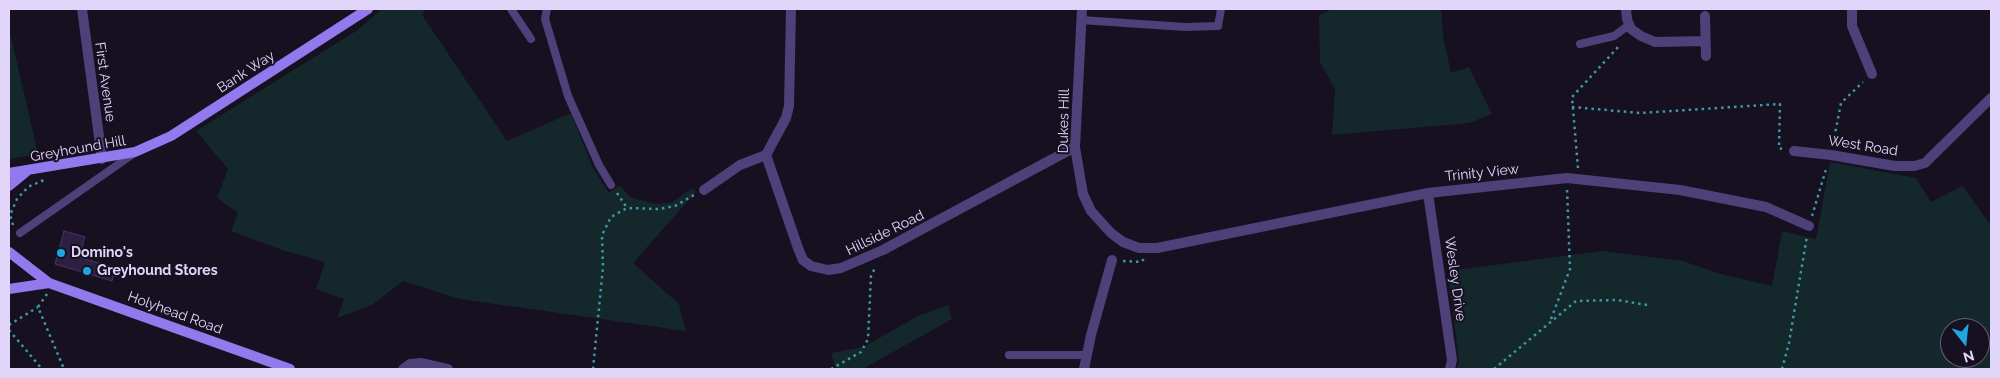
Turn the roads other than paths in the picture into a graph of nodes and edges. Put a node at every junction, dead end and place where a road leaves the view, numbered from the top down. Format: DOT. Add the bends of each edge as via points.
graph roads {
  1 [pos="82,9"];
  2 [pos="368,9"];
  3 [pos="511,9"];
  4 [pos="547,9"];
  5 [pos="791,9"];
  6 [pos="1082,9"];
  7 [pos="1221,9"];
  8 [pos="1626,9"];
  9 [pos="1852,9"];
  10 [pos="1705,16"];
  11 [pos="1080,20"];
  12 [pos="1631,28"];
  13 [pos="531,39"];
  14 [pos="1705,41"];
  15 [pos="1580,44"];
  16 [pos="1706,56"];
  17 [pos="1872,74"];
  18 [pos="1991,98"];
  19 [pos="1075,147"];
  20 [pos="1794,151"];
  21 [pos="135,152"];
  22 [pos="766,155"];
  23 [pos="102,159"];
  24 [pos="26,172"];
  25 [pos="9,173"];
  26 [pos="611,185"];
  27 [pos="9,186"];
  28 [pos="704,190"];
  29 [pos="1428,193"];
  30 [pos="1809,226"];
  31 [pos="18,232"];
  32 [pos="1156,248"];
  33 [pos="9,252"];
  34 [pos="1112,260"];
  35 [pos="50,283"];
  36 [pos="9,289"];
  37 [pos="1086,355"];
  38 [pos="1009,356"];
  39 [pos="290,369"];
  40 [pos="403,369"];
  41 [pos="448,369"];
  42 [pos="1084,369"];
  43 [pos="1450,369"];
  1 -- 23 [label="street, First Avenue"];
  2 -- 21 [label="street, Bank Way" via="171,136"];
  3 -- 13 [label="lane"];
  4 -- 26 [label="lane" via="545,19 568,96"];
  5 -- 22 [label="street" via="789,106"];
  6 -- 11 [label="street, Dukes Hill"];
  7 -- 11 [label="lane" via="1218,26 1185,28"];
  8 -- 12 [label="street"];
  9 -- 17 [label="street" via="1852,26"];
  10 -- 14 [label="street"];
  11 -- 19 [label="street, Dukes Hill"];
  12 -- 14 [label="street" via="1655,42"];
  12 -- 15 [label="lane" via="1614,36"];
  14 -- 16 [label="street"];
  18 -- 20 [label="street, West Road" via="1925,163 1914,166"];
  19 -- 22 [label="street, Hillside Road" via="883,250 836,270 807,264 798,248"];
  19 -- 32 [label="street, Dukes Hill" via="1083,194 1100,223 1123,242 1139,248"];
  21 -- 23 [label="street, Greyhound Hill"];
  21 -- 31 [label="lane"];
  22 -- 28 [label="street" via="740,165"];
  23 -- 24 [label="street, Greyhound Hill"];
  24 -- 25 [label="street, Greyhound Hill"];
  24 -- 27 [label="street, Greyhound Hill"];
  29 -- 30 [label="street, Trinity View" via="1579,179 1699,194 1766,207"];
  29 -- 32 [label="street, Trinity View"];
  29 -- 43 [label="street, Wesley Drive" via="1452,360"];
  33 -- 35 [label="street"];
  34 -- 37 [label="street"];
  35 -- 36 [label="street"];
  35 -- 39 [label="street, Holyhead Road"];
  37 -- 38 [label="lane"];
  37 -- 42 [label="street"];
  40 -- 41 [label="street" via="410,364 422,363"];
}
